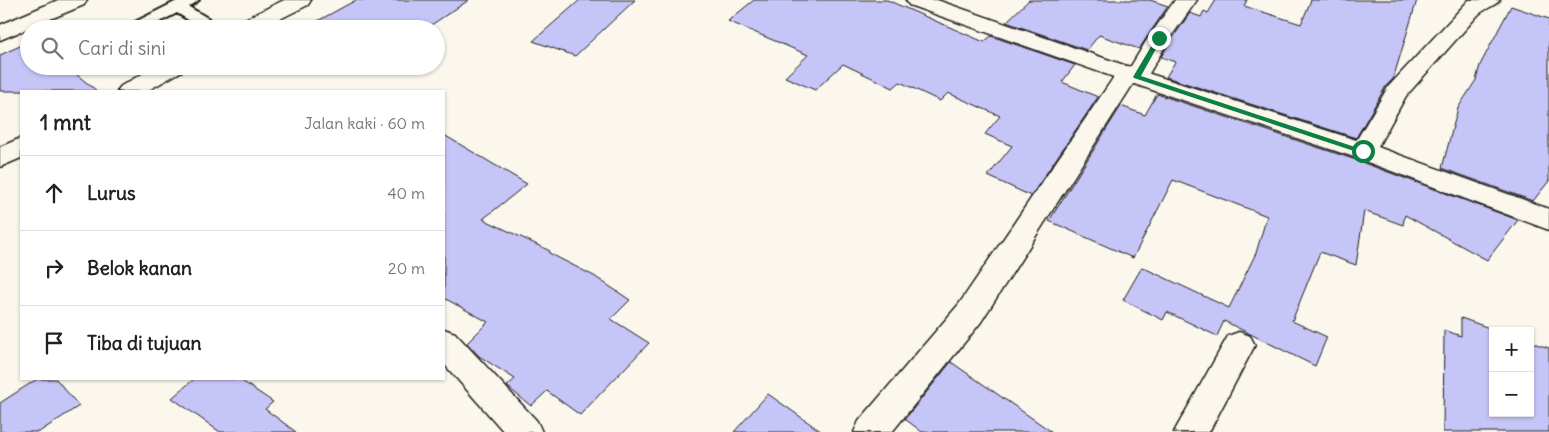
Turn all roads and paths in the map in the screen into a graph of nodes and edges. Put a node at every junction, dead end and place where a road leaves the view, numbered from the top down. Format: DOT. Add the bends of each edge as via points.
graph roads {
  1 [pos="76,0"];
  2 [pos="300,0"];
  3 [pos="917,0"];
  4 [pos="1186,0"];
  5 [pos="1489,0"];
  6 [pos="184,4"];
  7 [pos="30,20"];
  8 [pos="151,20"];
  9 [pos="204,20"];
  10 [pos="261,20"];
  11 [pos="20,24"];
  12 [pos="0,33"];
  13 [pos="158,75"];
  14 [pos="1132,75"];
  15 [pos="131,90"];
  16 [pos="20,148"];
  17 [pos="1363,151"];
  18 [pos="0,158"];
  19 [pos="1549,220"];
  20 [pos="445,343"];
  21 [pos="1239,345"];
  22 [pos="525,432"];
  23 [pos="871,432"];
  24 [pos="1191,432"];
  1 -- 7 [label="street"];
  2 -- 10 [label="street"];
  3 -- 14 [label="street"];
  4 -- 14 [label="street"];
  5 -- 17 [label="street" via="1470,10 1396,92"];
  6 -- 8 [label="lane"];
  6 -- 9 [label="lane"];
  11 -- 12 [label="street"];
  13 -- 15 [label="street"];
  14 -- 17 [label="street"];
  14 -- 23 [label="street" via="970,313"];
  16 -- 18 [label="street"];
  17 -- 19 [label="street"];
  20 -- 22 [label="street"];
  21 -- 24 [label="street"];
}
